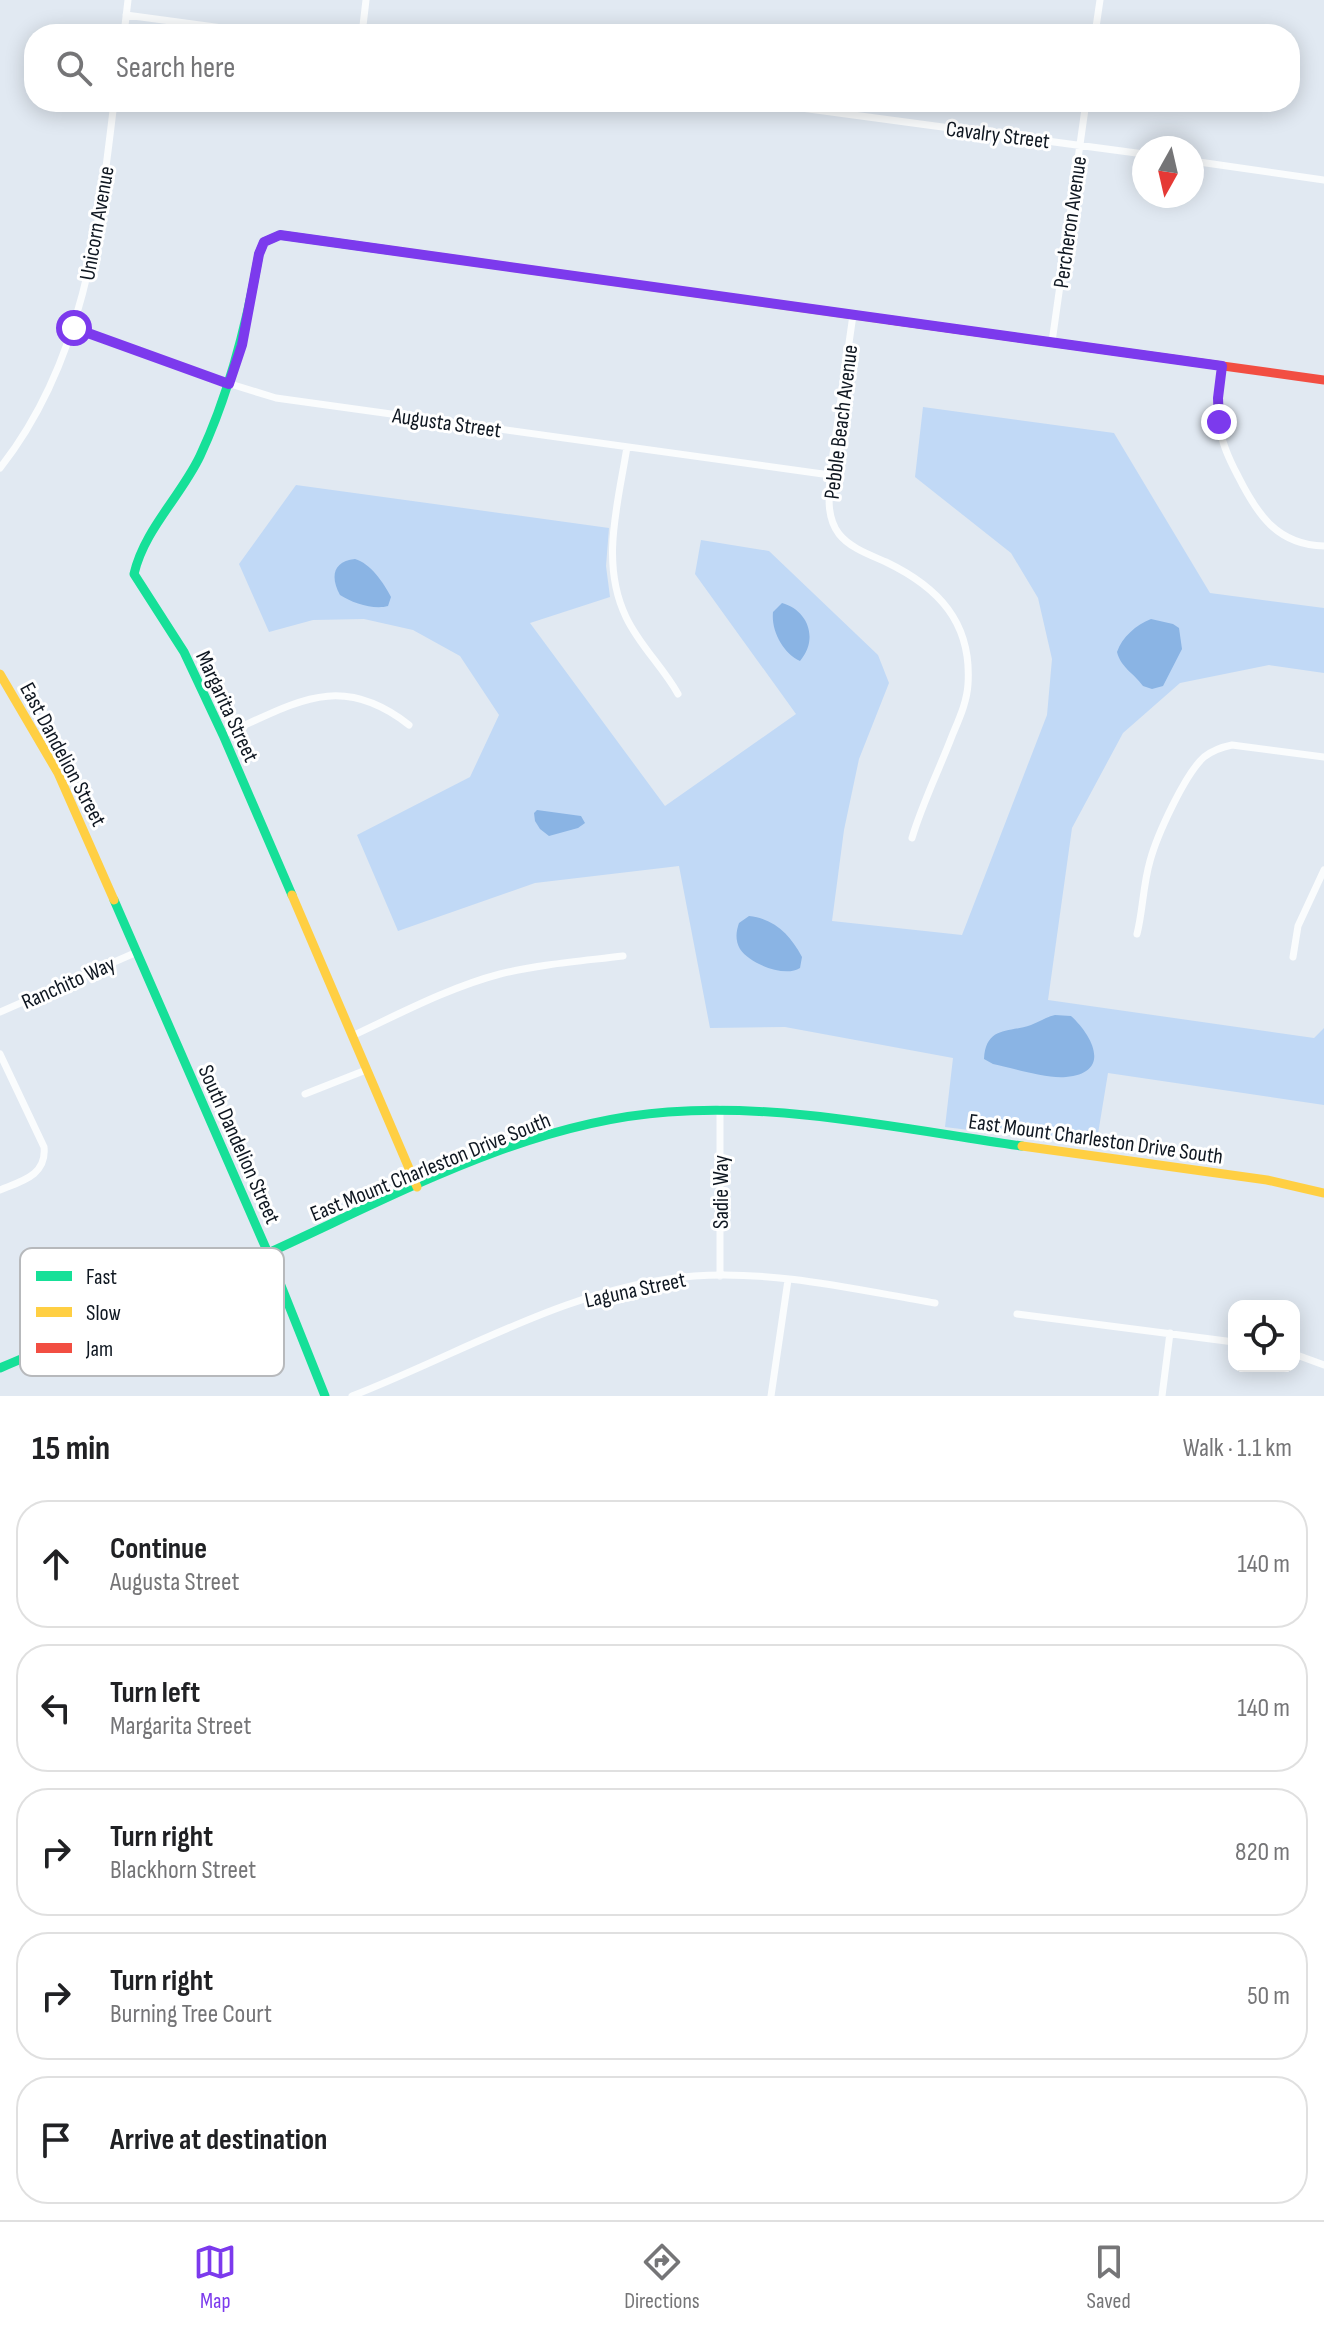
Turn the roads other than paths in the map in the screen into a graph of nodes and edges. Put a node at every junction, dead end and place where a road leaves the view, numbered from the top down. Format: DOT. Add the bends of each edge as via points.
graph roads {
  1 [pos="128,0"];
  2 [pos="366,0"];
  3 [pos="1100,0"];
  4 [pos="126,15"];
  5 [pos="125,24"];
  6 [pos="193,24"];
  7 [pos="363,24"];
  8 [pos="1096,24"];
  9 [pos="113,112"];
  10 [pos="831,112"];
  11 [pos="1085,112"];
  12 [pos="1080,145"];
  13 [pos="1132,152"];
  14 [pos="1204,163"];
  15 [pos="1324,180"];
  16 [pos="853,315"];
  17 [pos="74,328"];
  18 [pos="1052,342"];
  19 [pos="1222,366"];
  20 [pos="1324,380"];
  21 [pos="229,384"];
  22 [pos="627,447"];
  23 [pos="0,468"];
  24 [pos="830,475"];
  25 [pos="1324,546"];
  26 [pos="0,674"];
  27 [pos="678,694"];
  28 [pos="409,725"];
  29 [pos="223,735"];
  30 [pos="1324,757"];
  31 [pos="912,838"];
  32 [pos="1324,870"];
  33 [pos="1137,934"];
  34 [pos="137,952"];
  35 [pos="623,956"];
  36 [pos="1293,957"];
  37 [pos="0,1012"];
  38 [pos="352,1036"];
  39 [pos="0,1054"];
  40 [pos="366,1070"];
  41 [pos="305,1094"];
  42 [pos="720,1109"];
  43 [pos="417,1187"];
  44 [pos="0,1190"];
  45 [pos="1324,1193"];
  46 [pos="266,1248"];
  47 [pos="279,1248"];
  48 [pos="720,1276"];
  49 [pos="788,1280"];
  50 [pos="284,1293"];
  51 [pos="935,1303"];
  52 [pos="1017,1314"];
  53 [pos="1170,1333"];
  54 [pos="1228,1341"];
  55 [pos="1300,1356"];
  56 [pos="20,1359"];
  57 [pos="1324,1365"];
  58 [pos="0,1368"];
  59 [pos="325,1396"];
  60 [pos="352,1396"];
  61 [pos="771,1396"];
  62 [pos="1162,1396"];
  1 -- 4 [label="street"];
  2 -- 7 [label="street"];
  3 -- 8 [label="street"];
  4 -- 5 [label="street"];
  4 -- 6 [label="street"];
  9 -- 17 [label="street, Unicorn Avenue" via="104,189"];
  10 -- 12 [label="street, Cavalry Street"];
  11 -- 12 [label="street, Percheron Avenue"];
  12 -- 13 [label="street, Cavalry Street"];
  12 -- 18 [label="street, Percheron Avenue"];
  14 -- 15 [label="street"];
  16 -- 18 [label="street"];
  16 -- 21 [label="street, Margarita Street" via="280,235 262,246"];
  16 -- 24 [label="street, Pebble Beach Avenue"];
  17 -- 21 [label="street, Augusta Street"];
  17 -- 23 [label="street, Unicorn Avenue" via="41,402"];
  18 -- 19 [label="street"];
  19 -- 20 [label="street"];
  19 -- 25 [label="street" via="1220,431 1252,504 1287,539"];
  21 -- 22 [label="street, Augusta Street" via="325,406"];
  21 -- 29 [label="street, Margarita Street" via="199,458 136,559 134,574 184,652"];
  22 -- 24 [label="street, Augusta Street"];
  22 -- 27 [label="street" via="613,538 613,577 627,618"];
  24 -- 31 [label="street, Pebble Beach Avenue" via="830,511 839,534 936,594 958,625 965,647 968,686 963,710"];
  26 -- 34 [label="street, East Dandelion Street" via="58,773"];
  28 -- 29 [label="street" via="371,700 336,694 290,706"];
  29 -- 38 [label="street, Margarita Street"];
  30 -- 33 [label="street" via="1232,745 1203,758 1157,840"];
  32 -- 36 [label="street" via="1298,926"];
  34 -- 37 [label="street, Ranchito Way"];
  34 -- 46 [label="street, South Dandelion Street"];
  35 -- 38 [label="street" via="497,975"];
  38 -- 40 [label="street, Margarita Street"];
  39 -- 44 [label="street" via="45,1157 37,1172"];
  40 -- 41 [label="street"];
  40 -- 43 [label="street, Margarita Street"];
  42 -- 43 [label="street, East Mount Charleston Drive South" via="588,1125"];
  42 -- 45 [label="street, East Mount Charleston Drive South" via="794,1114 1267,1180"];
  42 -- 48 [label="street, Sadie Way"];
  43 -- 47 [label="street, East Mount Charleston Drive South"];
  48 -- 49 [label="street, Laguna Street"];
  48 -- 60 [label="street, Laguna Street" via="641,1283 584,1298"];
  49 -- 51 [label="street, Laguna Street"];
  49 -- 61 [label="street"];
  50 -- 59 [label="street, South Dandelion Street"];
  52 -- 53 [label="street"];
  53 -- 54 [label="street"];
  53 -- 62 [label="street"];
  55 -- 57 [label="street"];
  56 -- 58 [label="street, East Mount Charleston Drive South"];
}
